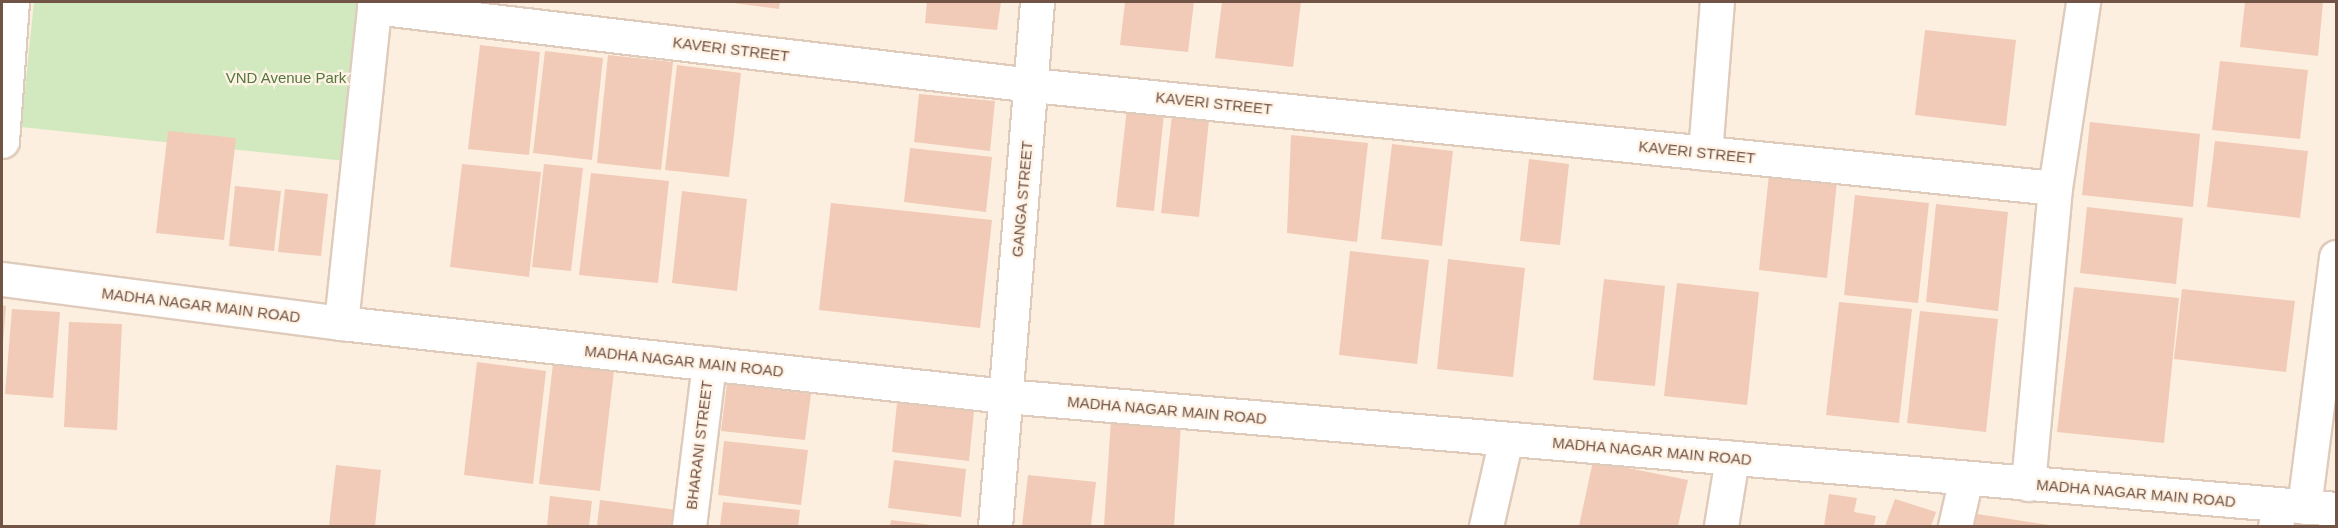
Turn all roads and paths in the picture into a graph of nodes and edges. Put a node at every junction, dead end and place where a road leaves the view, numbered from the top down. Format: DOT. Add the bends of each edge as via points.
graph roads {
  1 [pos="12,2"];
  2 [pos="1037,2"];
  3 [pos="1717,2"];
  4 [pos="2083,2"];
  5 [pos="374,4"];
  6 [pos="1032,85"];
  7 [pos="2,141"];
  8 [pos="1705,153"];
  9 [pos="2055,188"];
  10 [pos="2337,257"];
  11 [pos="2,279"];
  12 [pos="341,323"];
  13 [pos="709,363"];
  14 [pos="1005,396"];
  15 [pos="1506,439"];
  16 [pos="1732,458"];
  17 [pos="1966,478"];
  18 [pos="2028,484"];
  19 [pos="2337,509"];
  20 [pos="2287,513"];
  21 [pos="689,526"];
  22 [pos="995,526"];
  23 [pos="1486,526"];
  24 [pos="1721,526"];
  25 [pos="1955,526"];
  1 -- 7 [label="street"];
  2 -- 6 [label="street, GANGA STREET"];
  3 -- 8 [label="street"];
  4 -- 9 [label="street"];
  5 -- 6 [label="street, KAVERI STREET"];
  5 -- 12 [label="street, KAVERI STREET"];
  6 -- 8 [label="street, KAVERI STREET"];
  6 -- 14 [label="street, GANGA STREET"];
  8 -- 9 [label="street, KAVERI STREET"];
  9 -- 18 [label="street"];
  10 -- 20 [label="street"];
  11 -- 12 [label="street, MADHA NAGAR MAIN ROAD"];
  12 -- 13 [label="street, MADHA NAGAR MAIN ROAD"];
  13 -- 14 [label="street, MADHA NAGAR MAIN ROAD"];
  13 -- 21 [label="street, BHARANI STREET"];
  14 -- 15 [label="street, MADHA NAGAR MAIN ROAD"];
  14 -- 22 [label="street, GANGA STREET"];
  15 -- 16 [label="street, MADHA NAGAR MAIN ROAD"];
  15 -- 23 [label="street"];
  16 -- 17 [label="street, MADHA NAGAR MAIN ROAD"];
  16 -- 24 [label="street"];
  17 -- 18 [label="street, MADHA NAGAR MAIN ROAD"];
  17 -- 25 [label="street"];
  18 -- 20 [label="street, MADHA NAGAR MAIN ROAD"];
  19 -- 20 [label="street, MADHA NAGAR MAIN ROAD"];
}
